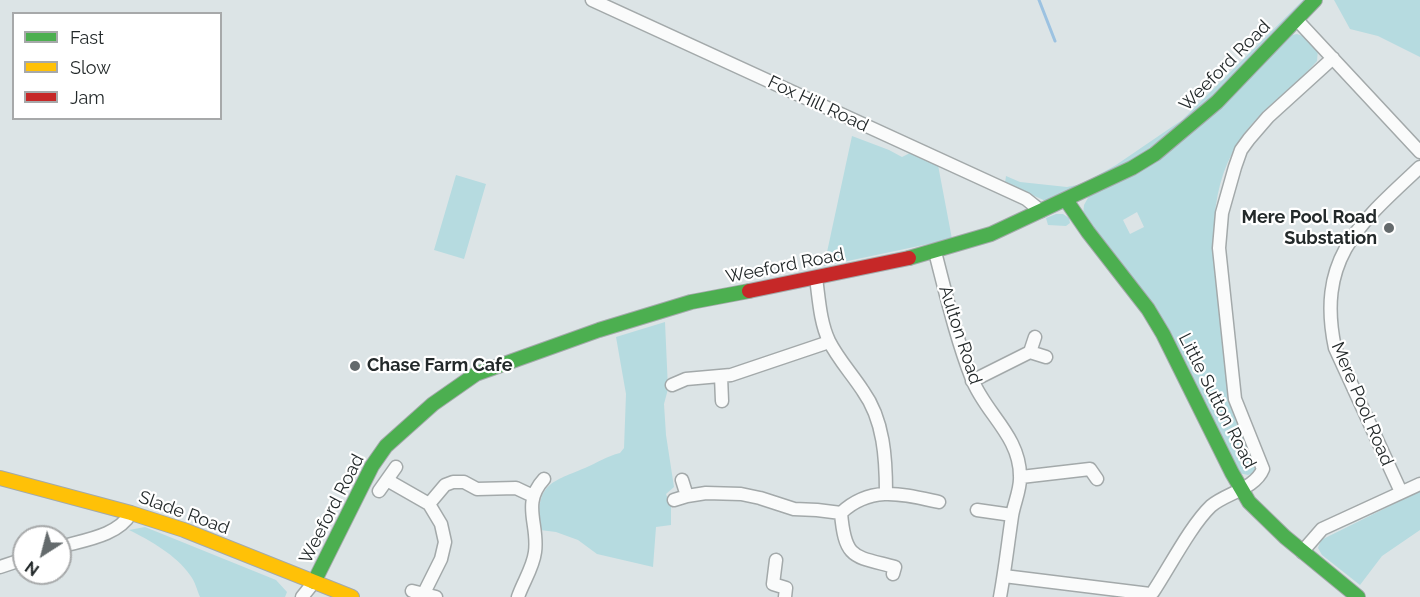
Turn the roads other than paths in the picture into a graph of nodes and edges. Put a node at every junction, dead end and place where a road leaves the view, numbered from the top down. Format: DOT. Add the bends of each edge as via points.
graph roads {
  1 [pos="592,0"];
  2 [pos="1315,0"];
  3 [pos="1297,20"];
  4 [pos="1333,58"];
  5 [pos="1420,152"];
  6 [pos="1420,167"];
  7 [pos="1066,200"];
  8 [pos="1041,212"];
  9 [pos="935,252"];
  10 [pos="816,278"];
  11 [pos="1035,337"];
  12 [pos="830,342"];
  13 [pos="1030,352"];
  14 [pos="1046,357"];
  15 [pos="722,376"];
  16 [pos="972,381"];
  17 [pos="672,385"];
  18 [pos="722,401"];
  19 [pos="396,467"];
  20 [pos="1094,469"];
  21 [pos="1021,477"];
  22 [pos="0,478"];
  23 [pos="544,479"];
  24 [pos="387,480"];
  25 [pos="682,480"];
  26 [pos="1420,484"];
  27 [pos="1242,489"];
  28 [pos="379,491"];
  29 [pos="1401,492"];
  30 [pos="886,493"];
  31 [pos="533,496"];
  32 [pos="687,496"];
  33 [pos="674,500"];
  34 [pos="939,502"];
  35 [pos="429,504"];
  36 [pos="977,510"];
  37 [pos="131,513"];
  38 [pos="841,513"];
  39 [pos="1012,515"];
  40 [pos="72,543"];
  41 [pos="1302,552"];
  42 [pos="776,560"];
  43 [pos="908,570"];
  44 [pos="1004,576"];
  45 [pos="314,582"];
  46 [pos="424,594"];
  47 [pos="1154,595"];
  48 [pos="302,597"];
  49 [pos="352,597"];
  50 [pos="518,597"];
  51 [pos="785,597"];
  52 [pos="1000,597"];
  53 [pos="1358,597"];
  1 -- 8 [label="street, Fox Hill Road" via="1026,199"];
  2 -- 3 [label="street, Weeford Road"];
  3 -- 4 [label="street"];
  3 -- 7 [label="street, Weeford Road" via="1178,137 1132,168"];
  4 -- 5 [label="street"];
  4 -- 27 [label="street" via="1249,139 1234,167 1222,213 1219,248 1235,399 1263,469"];
  6 -- 29 [label="street, Mere Pool Road" via="1354,233 1336,270 1330,306 1335,348"];
  7 -- 8 [label="street, Weeford Road"];
  7 -- 27 [label="street, Little Sutton Road" via="1153,317"];
  8 -- 9 [label="street, Weeford Road"];
  9 -- 10 [label="street, Weeford Road"];
  9 -- 16 [label="street, Aulton Road"];
  10 -- 12 [label="street"];
  10 -- 45 [label="street, Weeford Road" via="691,302 476,374 433,404 386,446 372,466"];
  11 -- 13 [label="street"];
  12 -- 15 [label="street"];
  12 -- 30 [label="street" via="872,404 886,463"];
  13 -- 14 [label="street"];
  13 -- 16 [label="street"];
  15 -- 17 [label="street" via="686,379"];
  15 -- 18 [label="street"];
  16 -- 21 [label="street, Aulton Road" via="1004,426"];
  19 -- 24 [label="street"];
  20 -- 21 [label="street"];
  21 -- 39 [label="street, Aulton Road"];
  22 -- 37 [label="street, Slade Road"];
  23 -- 31 [label="street"];
  24 -- 28 [label="street"];
  24 -- 35 [label="street"];
  25 -- 32 [label="street"];
  26 -- 29 [label="street"];
  27 -- 41 [label="street, Little Sutton Road" via="1249,502"];
  27 -- 47 [label="street" via="1212,505 1202,516"];
  29 -- 41 [label="street" via="1322,529"];
  30 -- 34 [label="street"];
  30 -- 38 [label="street" via="854,502"];
  31 -- 35 [label="street" via="516,488 477,489 464,482 453,482 445,485"];
  31 -- 50 [label="street" via="535,555"];
  32 -- 33 [label="street"];
  32 -- 38 [label="street" via="741,494 794,509"];
  35 -- 46 [label="street" via="441,524 445,542"];
  36 -- 39 [label="street"];
  37 -- 40 [label="street" via="117,529"];
  37 -- 45 [label="street, Slade Road"];
  38 -- 43 [label="street" via="849,550 894,570"];
  39 -- 44 [label="street, Aulton Road"];
  41 -- 53 [label="street, Little Sutton Road"];
  42 -- 51 [label="street" via="774,584 786,588"];
  44 -- 47 [label="street"];
  44 -- 52 [label="street, Aulton Road"];
  45 -- 48 [label="street, Weeford Road"];
  45 -- 49 [label="street, Slade Road"];
}
